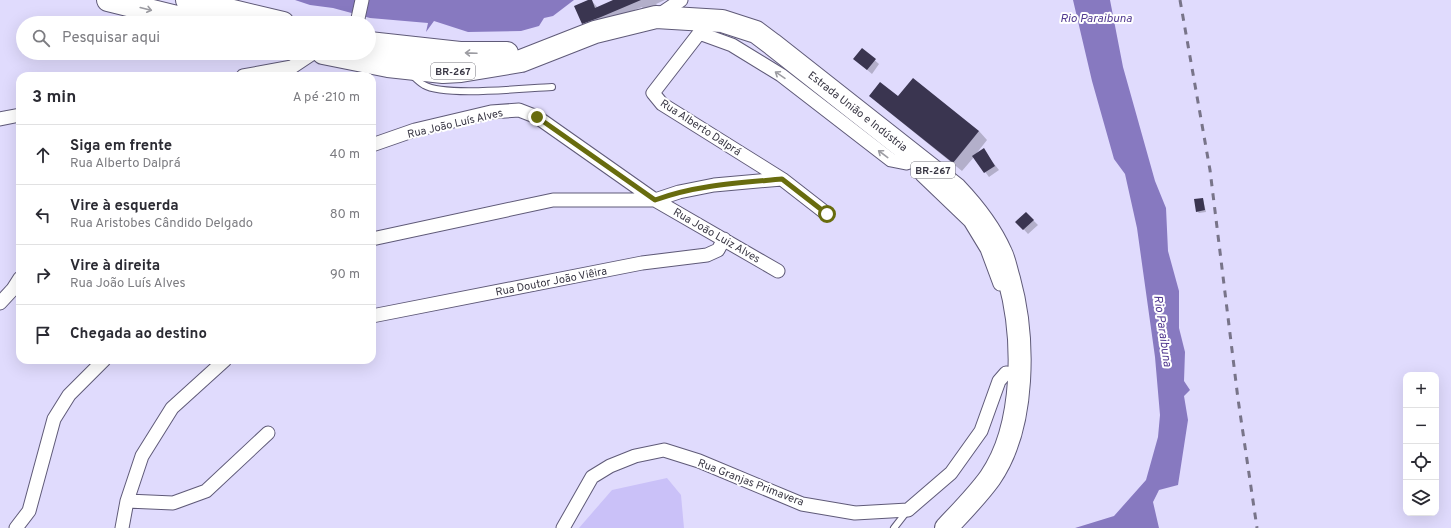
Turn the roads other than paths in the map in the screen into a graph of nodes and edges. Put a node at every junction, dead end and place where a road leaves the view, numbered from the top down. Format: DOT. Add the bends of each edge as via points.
graph roads {
  1 [pos="108,0"];
  2 [pos="187,0"];
  3 [pos="362,0"];
  4 [pos="681,0"];
  5 [pos="173,16"];
  6 [pos="253,16"];
  7 [pos="359,16"];
  8 [pos="656,16"];
  9 [pos="705,26"];
  10 [pos="579,39"];
  11 [pos="376,44"];
  12 [pos="302,60"];
  13 [pos="367,60"];
  14 [pos="404,68"];
  15 [pos="264,72"];
  16 [pos="552,87"];
  17 [pos="16,116"];
  18 [pos="0,118"];
  19 [pos="376,144"];
  20 [pos="782,179"];
  21 [pos="655,200"];
  22 [pos="827,214"];
  23 [pos="376,238"];
  24 [pos="724,239"];
  25 [pos="778,271"];
  26 [pos="16,284"];
  27 [pos="0,303"];
  28 [pos="376,315"];
  29 [pos="101,364"];
  30 [pos="221,364"];
  31 [pos="1019,371"];
  32 [pos="268,433"];
  33 [pos="127,501"];
  34 [pos="908,510"];
  35 [pos="16,528"];
  36 [pos="122,528"];
  37 [pos="563,528"];
  38 [pos="894,528"];
  39 [pos="946,528"];
  1 -- 5 [label="highway, one-way"];
  2 -- 6 [label="highway"];
  3 -- 7 [label="street"];
  4 -- 8 [label="street"];
  8 -- 9 [label="highway, Estrada União e Indústria / BR-267"];
  8 -- 10 [label="highway, Estrada União e Indústria / BR-267" via="622,24"];
  9 -- 20 [label="street, Rua Alberto Dalprá" via="653,94 662,104"];
  9 -- 31 [label="highway, Estrada União e Indústria / BR-267" via="722,21 756,32 919,159 958,200 975,210 991,232 1002,255 1016,306"];
  10 -- 11 [label="highway, BR-267, one-way" via="515,53 452,52"];
  10 -- 14 [label="highway, BR-267" via="521,61 483,68 443,72"];
  12 -- 15 [label="street" via="292,67"];
  13 -- 14 [label="highway, BR-267"];
  14 -- 16 [label="lane" via="425,86 443,90 480,91"];
  17 -- 18 [label="street"];
  19 -- 21 [label="street, Rua João Luís Alves" via="415,130 491,112 519,110 537,117"];
  20 -- 21 [label="street" via="714,185"];
  20 -- 22 [label="street, Rua Alberto Dalprá"];
  21 -- 23 [label="street" via="552,200"];
  21 -- 24 [label="street, Rua Joāo Luiz Alves"];
  24 -- 25 [label="street, Rua Joāo Luiz Alves"];
  24 -- 28 [label="street, Rua Doutor João Viêira" via="718,250 707,255 642,263"];
  26 -- 27 [label="street"];
  29 -- 35 [label="street" via="69,395 54,419 29,511"];
  30 -- 33 [label="street" via="172,408 142,456"];
  31 -- 34 [label="street" via="1014,374 1006,373 1000,381 981,431 951,473"];
  31 -- 39 [label="highway, Estrada União e Indústria / BR-267" via="1015,410 1006,444 990,478"];
  32 -- 33 [label="street" via="206,491 173,504"];
  33 -- 36 [label="street"];
  34 -- 37 [label="street, Rua Granjas Primavera" via="855,513 802,504 699,461 664,450 635,456 610,466 592,478"];
  34 -- 38 [label="lane"];
}
